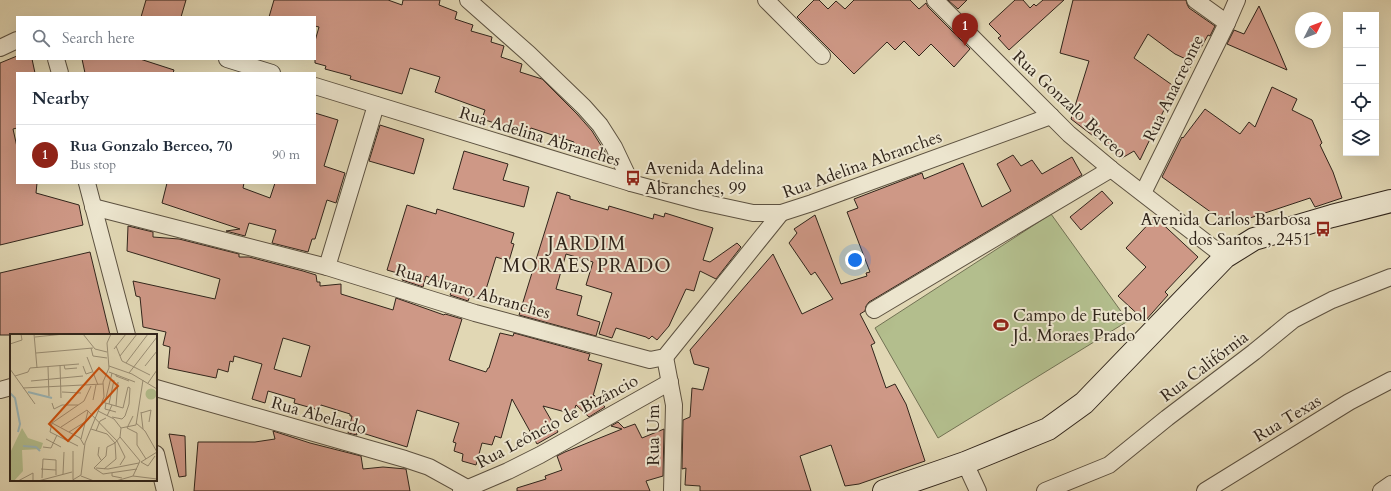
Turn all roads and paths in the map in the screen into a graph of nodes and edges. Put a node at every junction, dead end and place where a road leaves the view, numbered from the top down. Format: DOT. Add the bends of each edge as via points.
graph roads {
  1 [pos="468,0"];
  2 [pos="766,0"];
  3 [pos="935,0"];
  4 [pos="1196,0"];
  5 [pos="1237,0"];
  6 [pos="1227,23"];
  7 [pos="16,40"];
  8 [pos="0,48"];
  9 [pos="822,56"];
  10 [pos="56,60"];
  11 [pos="230,60"];
  12 [pos="60,72"];
  13 [pos="269,72"];
  14 [pos="316,86"];
  15 [pos="376,106"];
  16 [pos="1051,116"];
  17 [pos="1111,169"];
  18 [pos="631,183"];
  19 [pos="87,184"];
  20 [pos="1143,193"];
  21 [pos="1391,201"];
  22 [pos="93,207"];
  23 [pos="781,213"];
  24 [pos="1225,257"];
  25 [pos="327,267"];
  26 [pos="1391,277"];
  27 [pos="874,310"];
  28 [pos="127,334"];
  29 [pos="665,356"];
  30 [pos="1391,380"];
  31 [pos="670,382"];
  32 [pos="10,387"];
  33 [pos="157,388"];
  34 [pos="0,390"];
  35 [pos="157,458"];
  36 [pos="965,463"];
  37 [pos="1391,484"];
  38 [pos="464,490"];
  39 [pos="165,491"];
  40 [pos="672,491"];
  41 [pos="884,491"];
  42 [pos="978,491"];
  43 [pos="1045,491"];
  44 [pos="1205,491"];
  45 [pos="1381,491"];
  1 -- 18 [label="street" via="584,107 614,147"];
  2 -- 9 [label="street"];
  3 -- 16 [label="street, Rua Gonzalo Berceo"];
  4 -- 6 [label="street"];
  5 -- 6 [label="street, Rua Anacreonte"];
  6 -- 20 [label="street, Rua Anacreonte"];
  7 -- 8 [label="street"];
  10 -- 12 [label="street"];
  11 -- 13 [label="street"];
  14 -- 15 [label="street, Rua Adelina Abranches"];
  15 -- 18 [label="street, Rua Adelina Abranches"];
  15 -- 25 [label="street"];
  16 -- 17 [label="street, Rua Gonzalo Berceo"];
  16 -- 23 [label="street, Rua Adelina Abranches"];
  17 -- 20 [label="street, Rua Gonzalo Berceo"];
  17 -- 27 [label="street"];
  18 -- 23 [label="street, Rua Adelina Abranches" via="753,213"];
  19 -- 22 [label="street"];
  20 -- 24 [label="street, Rua Gonzalo Berceo"];
  21 -- 24 [label="main road" via="1254,239"];
  22 -- 25 [label="street, Rua Alvaro Abranches"];
  22 -- 28 [label="street"];
  23 -- 29 [label="street"];
  24 -- 36 [label="main road" via="1084,403 1048,429"];
  25 -- 29 [label="street, Rua Alvaro Abranches" via="475,313 638,358 650,360"];
  26 -- 43 [label="street, Rua Califórnia" via="1332,300 1293,320 1109,464"];
  29 -- 31 [label="street, Rua Um"];
  30 -- 44 [label="street, Rua Texas" via="1349,402"];
  31 -- 38 [label="street, Rua Leôncio de Bizâncio" via="540,455"];
  31 -- 40 [label="street, Rua Um" via="674,405"];
  32 -- 34 [label="street"];
  33 -- 38 [label="street, Rua Abelardo" via="405,459 429,467"];
  35 -- 39 [label="street"];
  36 -- 41 [label="main road"];
  36 -- 42 [label="street"];
  37 -- 45 [label="street"];
}
